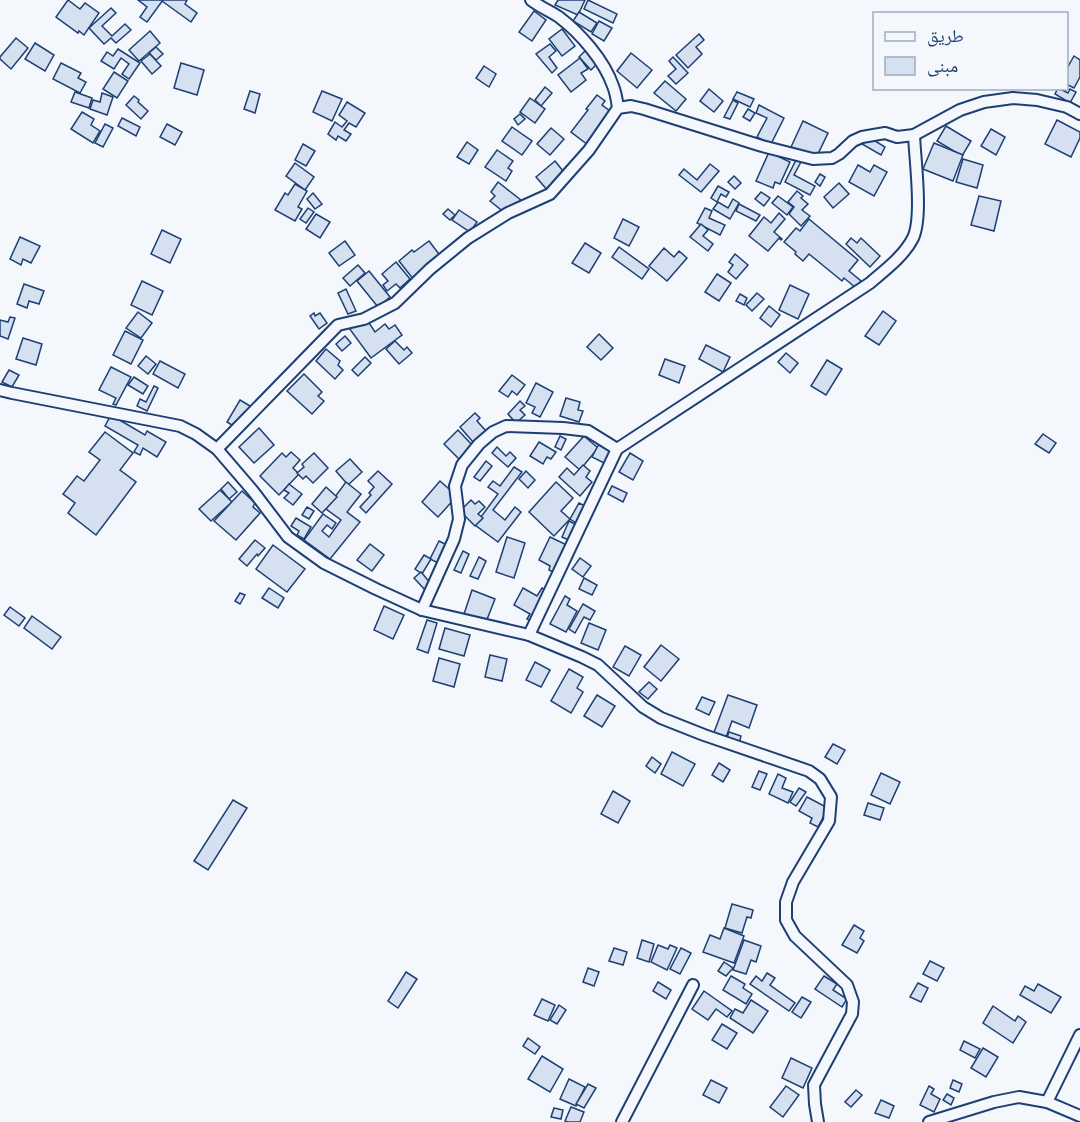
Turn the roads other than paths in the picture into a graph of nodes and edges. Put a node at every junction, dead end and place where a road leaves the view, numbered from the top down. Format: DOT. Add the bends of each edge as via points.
graph roads {
  1 [pos="531,0"];
  2 [pos="618,108"];
  3 [pos="1080,114"];
  4 [pos="914,135"];
  5 [pos="0,390"];
  6 [pos="217,449"];
  7 [pos="617,449"];
  8 [pos="422,610"];
  9 [pos="529,635"];
  10 [pos="693,985"];
  11 [pos="1080,1035"];
  12 [pos="1047,1102"];
  13 [pos="1080,1116"];
  14 [pos="622,1122"];
  15 [pos="818,1122"];
  16 [pos="928,1122"];
  1 -- 2 [label="street" via="558,17 599,58 613,85"];
  2 -- 4 [label="street" via="644,109 813,159 832,158 862,137"];
  2 -- 6 [label="street" via="589,150 550,194 508,213 468,238 395,303 364,319 338,325"];
  3 -- 4 [label="street" via="1047,102 1013,98 960,110"];
  4 -- 7 [label="street" via="918,216 913,238 900,256 870,283"];
  5 -- 6 [label="street" via="180,426"];
  6 -- 8 [label="street" via="288,537 324,563"];
  7 -- 8 [label="street" via="588,431 506,426 493,432 462,465 455,486 459,519 454,540"];
  7 -- 9 [label="street"];
  8 -- 9 [label="street"];
  9 -- 15 [label="street" via="598,665 643,707 661,718 810,771 831,797 829,821 793,882 786,902 786,920 795,936 847,985 853,1002 852,1014 814,1085"];
  10 -- 14 [label="street"];
  11 -- 12 [label="street"];
  12 -- 13 [label="street"];
  12 -- 16 [label="street" via="1018,1097"];
}
